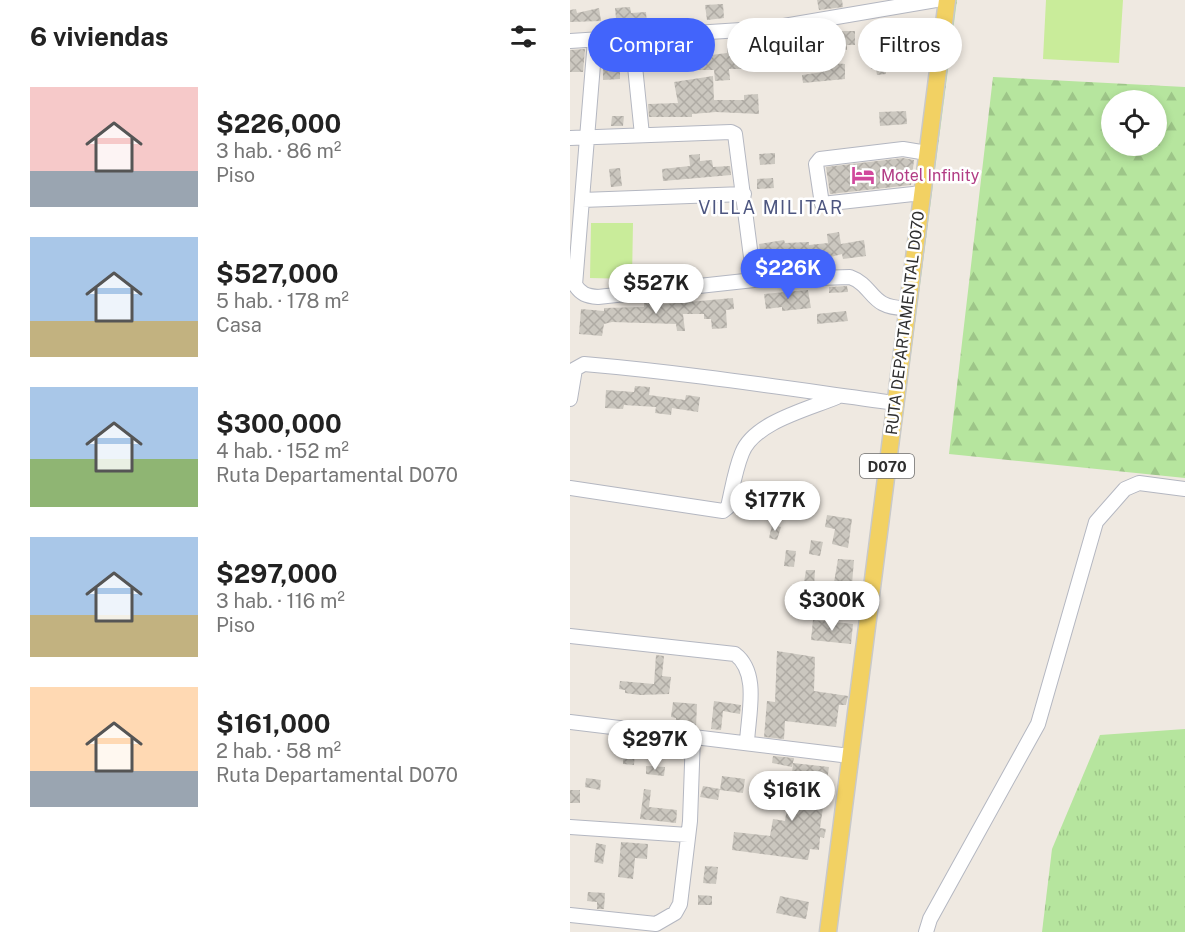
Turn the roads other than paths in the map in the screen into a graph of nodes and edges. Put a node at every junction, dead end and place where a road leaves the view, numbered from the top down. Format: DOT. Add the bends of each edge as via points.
graph roads {
  1 [pos="851,0"];
  2 [pos="936,0"];
  3 [pos="946,0"];
  4 [pos="850,15"];
  5 [pos="715,32"];
  6 [pos="588,40"];
  7 [pos="570,41"];
  8 [pos="592,72"];
  9 [pos="636,72"];
  10 [pos="642,135"];
  11 [pos="570,138"];
  12 [pos="586,138"];
  13 [pos="927,153"];
  14 [pos="744,194"];
  15 [pos="922,194"];
  16 [pos="582,200"];
  17 [pos="754,280"];
  18 [pos="907,308"];
  19 [pos="837,397"];
  20 [pos="570,399"];
  21 [pos="895,402"];
  22 [pos="570,488"];
  23 [pos="1185,489"];
  24 [pos="570,636"];
  25 [pos="570,722"];
  26 [pos="693,736"];
  27 [pos="747,743"];
  28 [pos="850,756"];
  29 [pos="570,827"];
  30 [pos="688,835"];
  31 [pos="570,915"];
  32 [pos="828,932"];
  33 [pos="926,932"];
  1 -- 4 [label="street"];
  2 -- 4 [label="street"];
  3 -- 13 [label="main road, RUTA DEPARTAMENTAL D070 / D070"];
  4 -- 5 [label="street" via="772,28"];
  6 -- 7 [label="street"];
  8 -- 12 [label="street"];
  9 -- 10 [label="street"];
  10 -- 12 [label="street"];
  10 -- 14 [label="street" via="731,132 736,138"];
  11 -- 12 [label="street"];
  12 -- 16 [label="street"];
  13 -- 15 [label="main road, RUTA DEPARTAMENTAL D070 / D070"];
  13 -- 15 [label="street" via="903,149 820,159 816,164 822,204"];
  14 -- 16 [label="street"];
  14 -- 17 [label="street"];
  15 -- 18 [label="main road, RUTA DEPARTAMENTAL D070 / D070"];
  16 -- 17 [label="street" via="575,285 587,296"];
  17 -- 18 [label="street" via="850,277 859,280 872,297 889,306"];
  18 -- 21 [label="main road, RUTA DEPARTAMENTAL D070 / D070"];
  19 -- 20 [label="street" via="684,373 584,364 575,369"];
  19 -- 21 [label="street"];
  19 -- 22 [label="street" via="754,435 742,453 728,507 723,511"];
  21 -- 28 [label="main road, RUTA DEPARTAMENTAL D070 / D070"];
  23 -- 33 [label="street" via="1139,483 1125,489 1096,522 1038,724"];
  24 -- 27 [label="street" via="735,654 750,677"];
  25 -- 26 [label="street"];
  26 -- 27 [label="street"];
  26 -- 30 [label="street"];
  27 -- 28 [label="street"];
  28 -- 32 [label="main road, RUTA DEPARTAMENTAL D070 / D070"];
  29 -- 30 [label="street"];
  30 -- 31 [label="street" via="680,904 667,919 656,924"];
}
